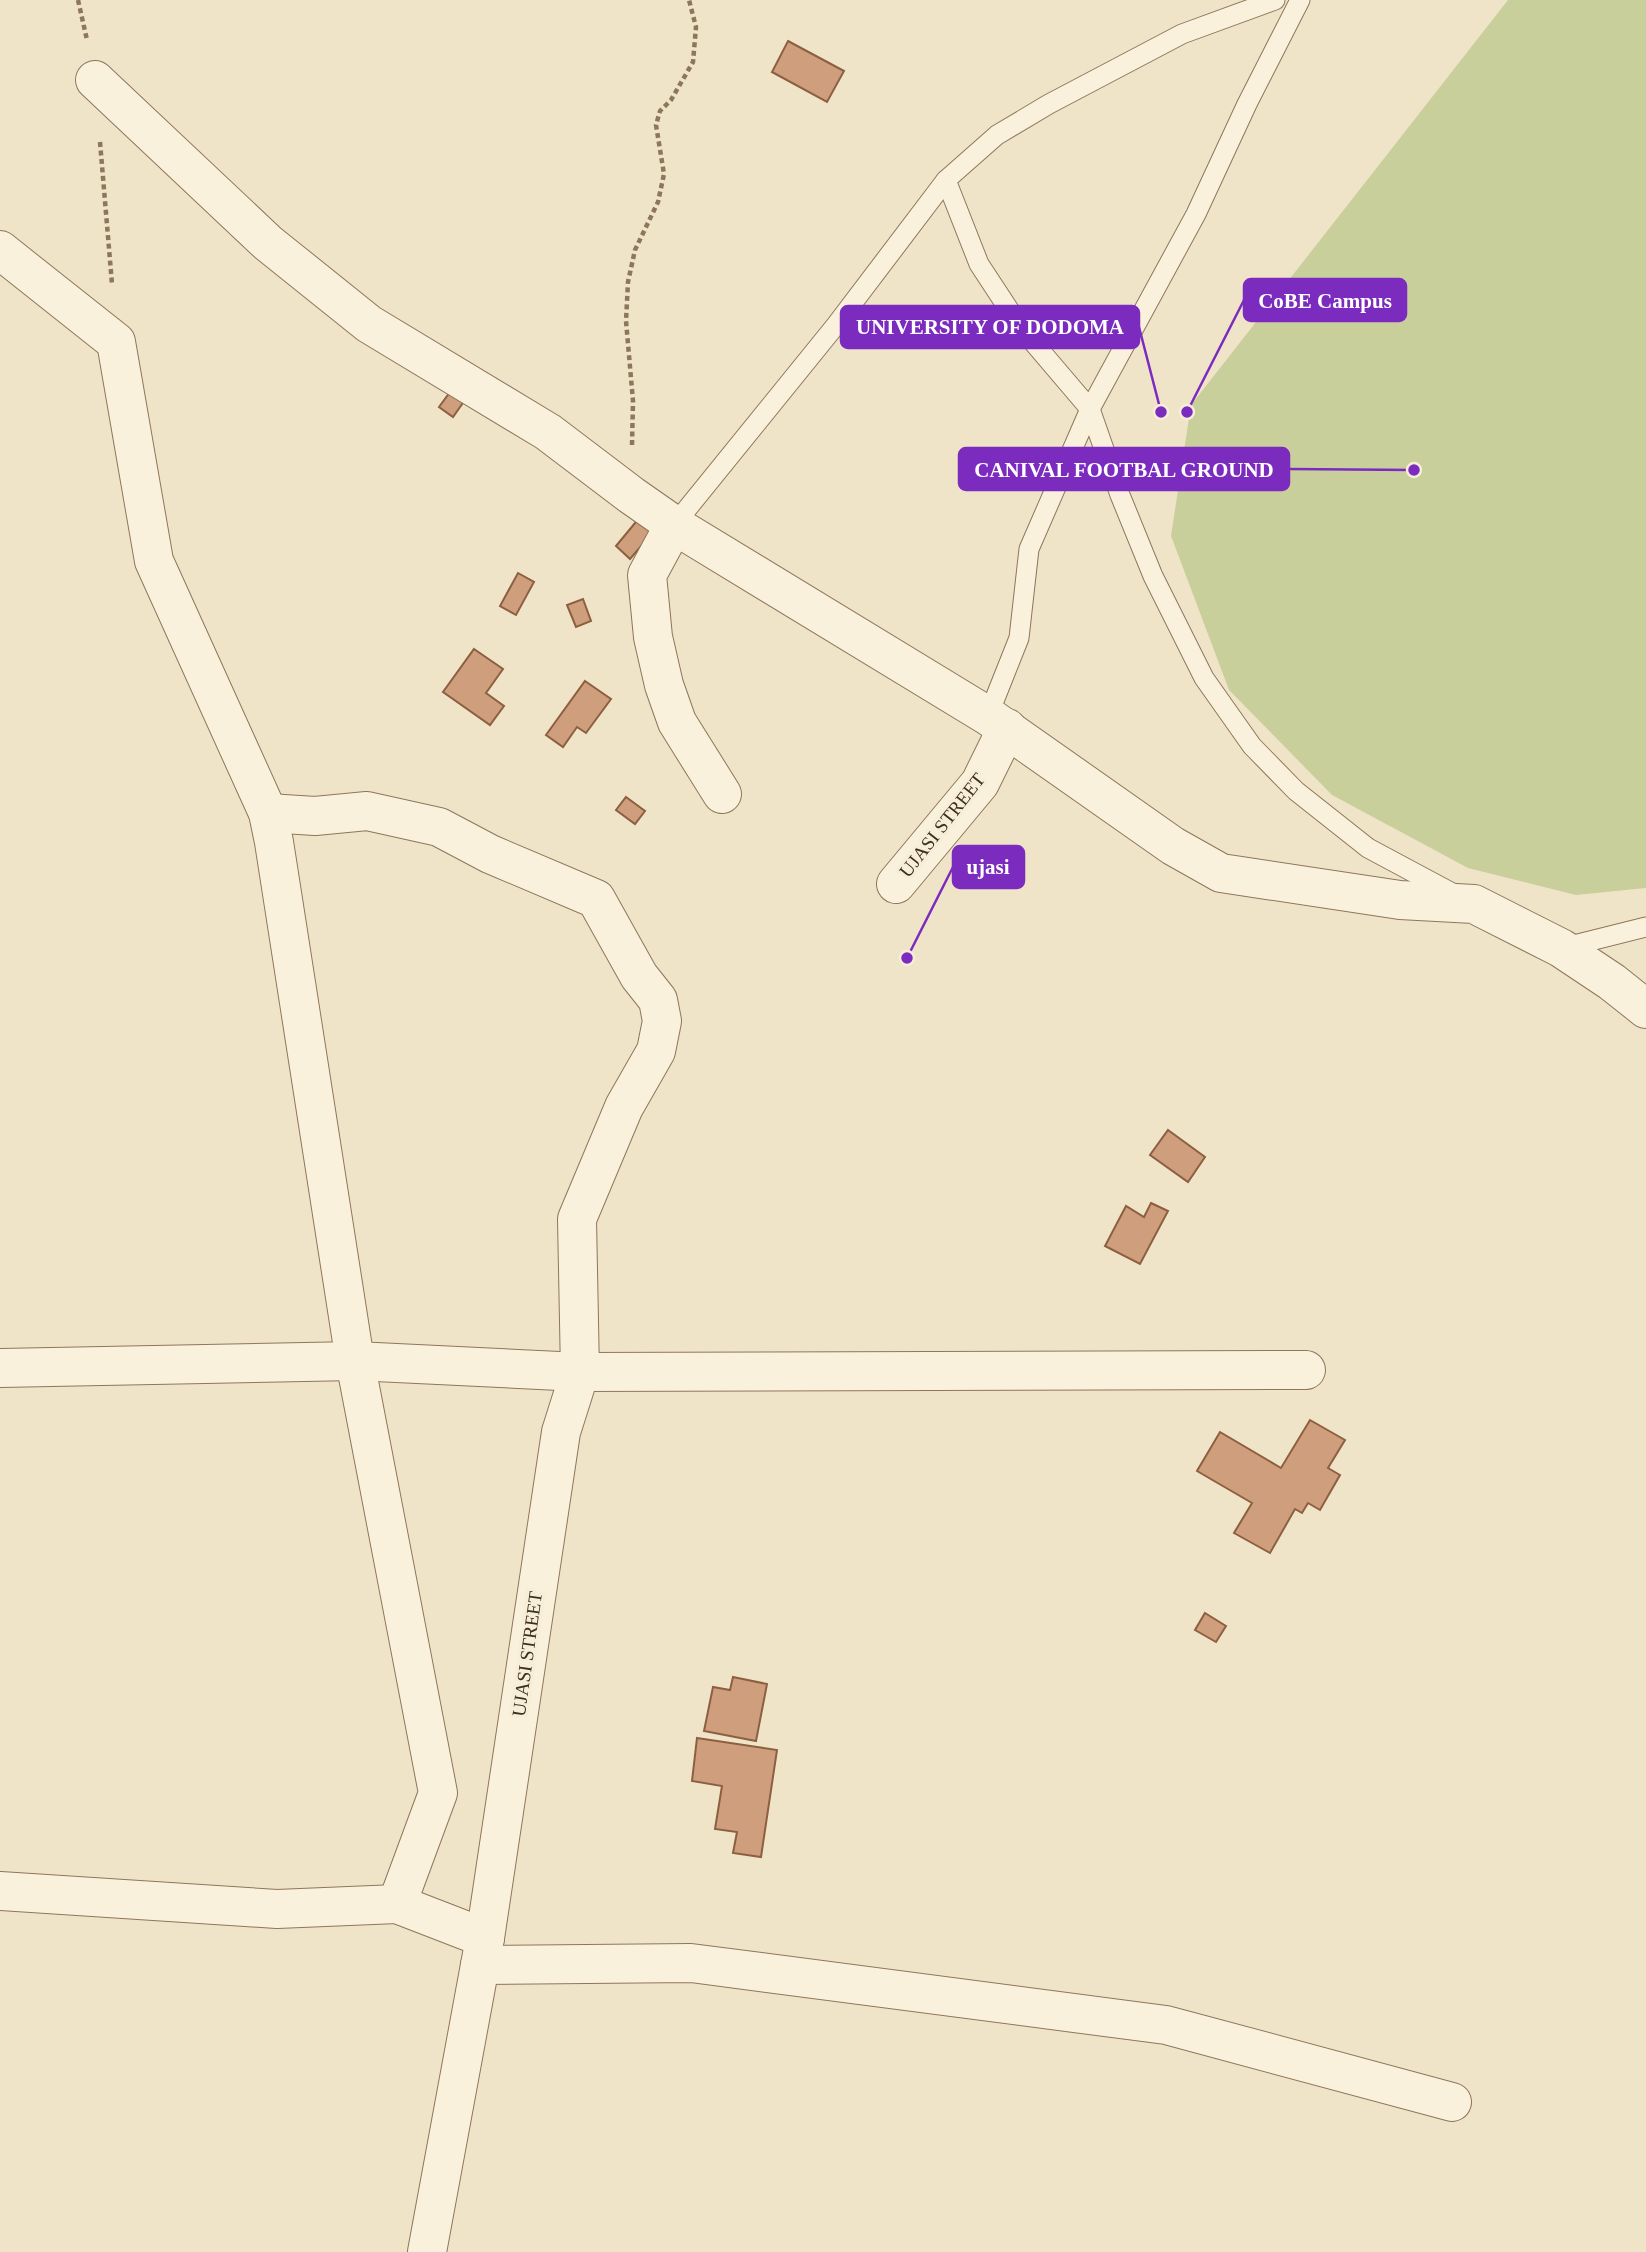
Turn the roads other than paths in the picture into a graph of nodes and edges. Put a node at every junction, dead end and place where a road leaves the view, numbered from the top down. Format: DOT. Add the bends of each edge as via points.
graph roads {
  1 [pos="1275,0"];
  2 [pos="1300,0"];
  3 [pos="95,80"];
  4 [pos="946,180"];
  5 [pos="0,250"];
  6 [pos="1090,409"];
  7 [pos="674,525"];
  8 [pos="998,722"];
  9 [pos="722,794"];
  10 [pos="268,813"];
  11 [pos="896,884"];
  12 [pos="1474,904"];
  13 [pos="1646,927"];
  14 [pos="1562,948"];
  15 [pos="1646,1009"];
  16 [pos="355,1360"];
  17 [pos="0,1368"];
  18 [pos="1306,1370"];
  19 [pos="580,1372"];
  20 [pos="0,1891"];
  21 [pos="397,1904"];
  22 [pos="483,1951"];
  23 [pos="1452,2102"];
  24 [pos="427,2252"];
  1 -- 4 [label="lane" via="1182,34 1049,104 997,135"];
  2 -- 6 [label="lane" via="1196,214"];
  3 -- 7 [label="street" via="268,243 369,324 548,432"];
  4 -- 6 [label="lane" via="979,264 1020,328"];
  4 -- 7 [label="lane"];
  5 -- 10 [label="street" via="116,342 154,561"];
  6 -- 8 [label="lane" via="1029,549 1019,638"];
  6 -- 12 [label="lane" via="1153,576 1204,678 1252,746 1296,791 1368,848"];
  7 -- 8 [label="street"];
  7 -- 9 [label="street" via="647,575 653,637 677,722"];
  8 -- 11 [label="street, UJASI STREET" via="979,783"];
  8 -- 12 [label="street" via="1172,846 1221,873 1400,900"];
  10 -- 16 [label="street"];
  10 -- 19 [label="street, UJASI STREET" via="316,816 367,811 439,827 596,899 639,976 658,1000 662,1021 656,1051 624,1107 577,1219"];
  12 -- 14 [label="street"];
  13 -- 14 [label="lane"];
  14 -- 15 [label="street"];
  16 -- 17 [label="street"];
  16 -- 19 [label="street"];
  16 -- 21 [label="street" via="438,1793"];
  18 -- 19 [label="street"];
  19 -- 22 [label="street, UJASI STREET" via="561,1432"];
  20 -- 21 [label="street" via="277,1909"];
  21 -- 22 [label="street"];
  22 -- 23 [label="street" via="691,1963 1166,2025"];
  22 -- 24 [label="street, UJASI STREET"];
}
